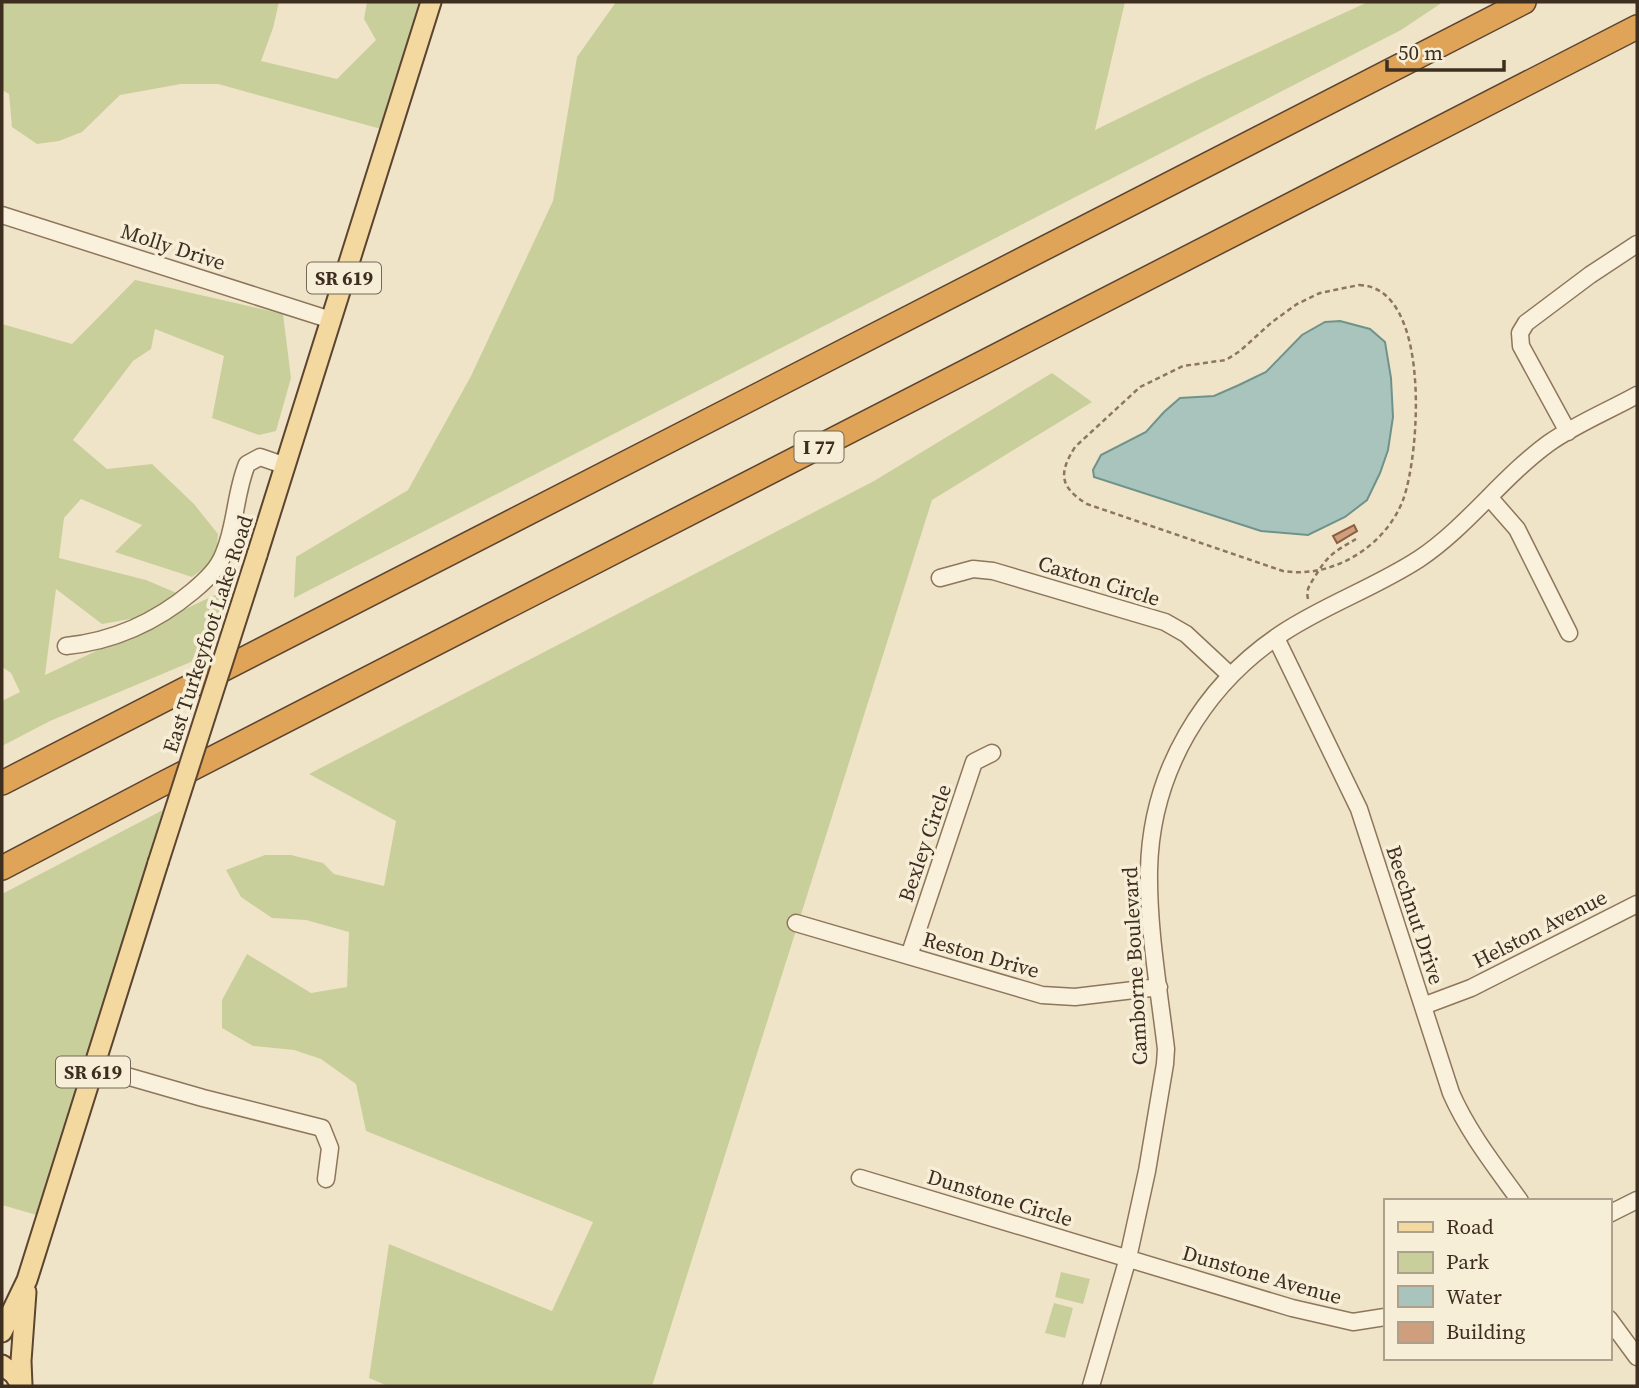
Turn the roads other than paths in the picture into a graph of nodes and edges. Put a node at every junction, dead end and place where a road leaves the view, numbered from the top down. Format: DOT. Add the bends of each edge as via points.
graph roads {
  1 [pos="431,2"];
  2 [pos="1524,2"];
  3 [pos="1637,27"];
  4 [pos="2,215"];
  5 [pos="1637,244"];
  6 [pos="331,320"];
  7 [pos="1637,395"];
  8 [pos="1568,432"];
  9 [pos="286,466"];
  10 [pos="1489,497"];
  11 [pos="940,578"];
  12 [pos="1569,633"];
  13 [pos="1276,638"];
  14 [pos="66,646"];
  15 [pos="1230,675"];
  16 [pos="992,753"];
  17 [pos="2,783"];
  18 [pos="2,868"];
  19 [pos="1637,904"];
  20 [pos="796,923"];
  21 [pos="909,956"];
  22 [pos="1159,987"];
  23 [pos="1423,1006"];
  24 [pos="95,1067"];
  25 [pos="860,1178"];
  26 [pos="326,1179"];
  27 [pos="1519,1199"];
  28 [pos="1637,1200"];
  29 [pos="1611,1213"];
  30 [pos="1128,1258"];
  31 [pos="27,1280"];
  32 [pos="1384,1317"];
  33 [pos="1611,1322"];
  34 [pos="2,1332"];
  35 [pos="1637,1357"];
  36 [pos="2,1365"];
  37 [pos="22,1386"];
  38 [pos="1091,1386"];
  1 -- 6 [label="main road, East Turkeyfoot Lake Road / SR 619"];
  2 -- 17 [label="highway"];
  3 -- 18 [label="highway, I 77"];
  4 -- 6 [label="street, Molly Drive"];
  5 -- 8 [label="street" via="1526,323 1520,333 1524,353"];
  6 -- 9 [label="main road, East Turkeyfoot Lake Road / SR 619"];
  7 -- 8 [label="street, Camborne Boulevard"];
  8 -- 10 [label="street, Camborne Boulevard" via="1549,443"];
  9 -- 14 [label="street" via="260,457 247,464 218,565 170,611 118,635"];
  9 -- 24 [label="main road, East Turkeyfoot Lake Road / SR 619, bridge"];
  10 -- 12 [label="street" via="1517,529"];
  10 -- 13 [label="street, Camborne Boulevard" via="1420,558"];
  11 -- 15 [label="street, Caxton Circle" via="973,569 993,571 1165,622 1186,634"];
  13 -- 15 [label="street, Camborne Boulevard"];
  13 -- 23 [label="street, Beechnut Drive" via="1359,809"];
  15 -- 22 [label="street, Camborne Boulevard" via="1193,720 1155,810 1149,872"];
  16 -- 21 [label="street, Bexley Circle" via="974,762"];
  19 -- 23 [label="street, Helston Avenue" via="1471,988"];
  20 -- 21 [label="street, Reston Drive"];
  21 -- 22 [label="street, Reston Drive" via="1042,995 1075,997"];
  22 -- 30 [label="street, Camborne Boulevard" via="1165,1063"];
  23 -- 27 [label="street, Beechnut Drive" via="1457,1107"];
  24 -- 26 [label="street" via="322,1128 330,1148"];
  24 -- 31 [label="main road, East Turkeyfoot Lake Road / SR 619"];
  25 -- 30 [label="street, Dunstone Circle"];
  28 -- 29 [label="street"];
  30 -- 32 [label="street, Dunstone Avenue" via="1292,1308 1353,1322"];
  30 -- 38 [label="street, Camborne Boulevard"];
  31 -- 34 [label="main road, East Turkeyfoot Lake Road"];
  31 -- 37 [label="main road, East Turkeyfoot Lake Road"];
  33 -- 35 [label="street"];
  36 -- 37 [label="main road"];
}
